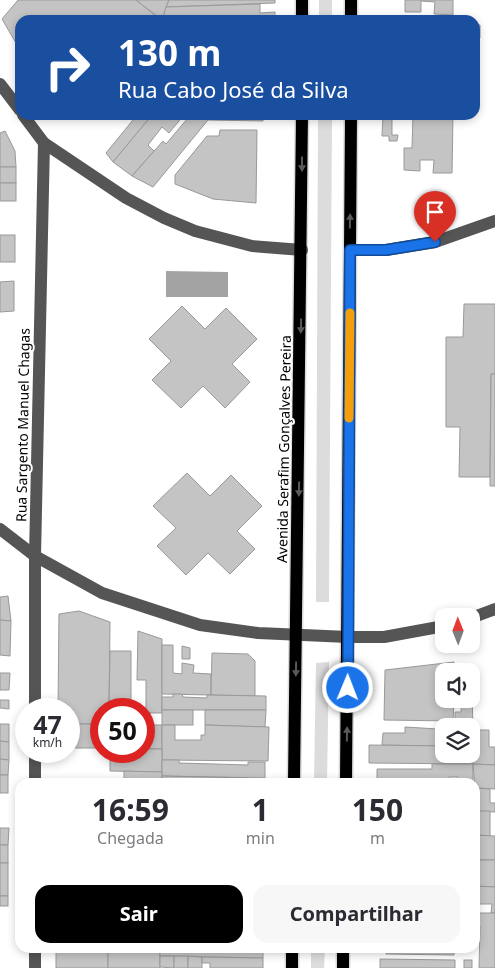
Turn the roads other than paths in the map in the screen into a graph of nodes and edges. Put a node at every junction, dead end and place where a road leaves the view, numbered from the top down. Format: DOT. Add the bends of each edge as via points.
graph roads {
  1 [pos="302,0"];
  2 [pos="351,0"];
  3 [pos="302,15"];
  4 [pos="351,15"];
  5 [pos="0,84"];
  6 [pos="15,104"];
  7 [pos="27,120"];
  8 [pos="302,120"];
  9 [pos="350,120"];
  10 [pos="44,143"];
  11 [pos="495,221"];
  12 [pos="302,250"];
  13 [pos="350,250"];
  14 [pos="0,529"];
  15 [pos="35,556"];
  16 [pos="495,610"];
  17 [pos="480,615"];
  18 [pos="435,628"];
  19 [pos="296,636"];
  20 [pos="348,637"];
  21 [pos="35,698"];
  22 [pos="35,763"];
  23 [pos="35,778"];
  24 [pos="294,778"];
  25 [pos="346,778"];
  26 [pos="35,953"];
  27 [pos="292,953"];
  28 [pos="343,953"];
  29 [pos="35,968"];
  30 [pos="292,968"];
  31 [pos="343,968"];
  1 -- 3 [label="main road"];
  2 -- 4 [label="main road"];
  5 -- 6 [label="street"];
  7 -- 10 [label="street"];
  8 -- 12 [label="main road, Avenida Serafim Gonçalves Pereira, one-way"];
  13 -- 9 [label="main road, one-way"];
  10 -- 12 [label="street" via="126,198 194,231 252,246"];
  10 -- 15 [label="street, Rua Sargento Manuel Chagas"];
  11 -- 13 [label="street" via="435,242 386,250"];
  12 -- 19 [label="main road, Avenida Serafim Gonçalves Pereira, one-way"];
  13 -- 20 [label="main road"];
  14 -- 15 [label="street"];
  15 -- 19 [label="street" via="102,593 200,625"];
  15 -- 21 [label="street, Rua Sargento Manuel Chagas"];
  16 -- 17 [label="street"];
  18 -- 20 [label="street" via="384,637"];
  19 -- 20 [label="street"];
  19 -- 24 [label="main road, Avenida Serafim Gonçalves Pereira, one-way"];
  25 -- 20 [label="main road, one-way"];
  22 -- 23 [label="street"];
  26 -- 29 [label="street"];
  27 -- 30 [label="main road"];
  28 -- 31 [label="main road"];
}
